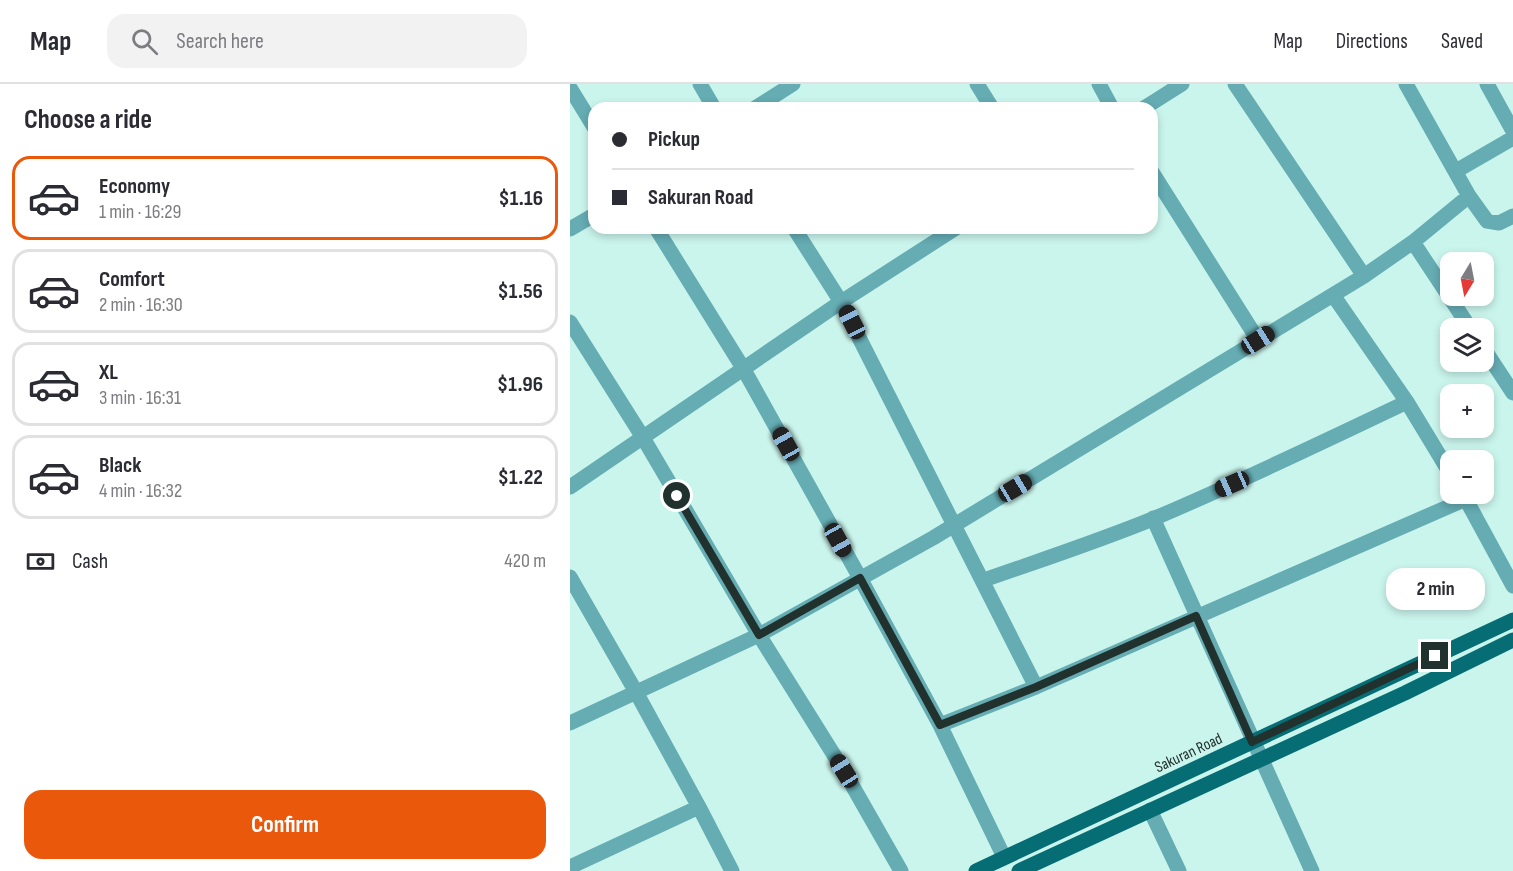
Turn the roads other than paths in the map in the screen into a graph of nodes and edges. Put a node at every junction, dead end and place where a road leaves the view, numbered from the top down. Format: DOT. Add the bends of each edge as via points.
graph roads {
  1 [pos="700,84"];
  2 [pos="793,84"];
  3 [pos="977,84"];
  4 [pos="1099,84"];
  5 [pos="1182,84"];
  6 [pos="1235,84"];
  7 [pos="1406,84"];
  8 [pos="1487,84"];
  9 [pos="570,88"];
  10 [pos="710,102"];
  11 [pos="764,102"];
  12 [pos="988,102"];
  13 [pos="1109,102"];
  14 [pos="1154,102"];
  15 [pos="588,117"];
  16 [pos="1513,131"];
  17 [pos="1513,138"];
  18 [pos="1456,171"];
  19 [pos="1158,182"];
  20 [pos="1469,196"];
  21 [pos="1513,216"];
  22 [pos="588,218"];
  23 [pos="570,230"];
  24 [pos="660,234"];
  25 [pos="798,234"];
  26 [pos="947,234"];
  27 [pos="1413,242"];
  28 [pos="1364,276"];
  29 [pos="1333,295"];
  30 [pos="841,302"];
  31 [pos="1463,318"];
  32 [pos="570,322"];
  33 [pos="1258,340"];
  34 [pos="1494,359"];
  35 [pos="743,368"];
  36 [pos="1508,374"];
  37 [pos="1513,393"];
  38 [pos="1407,402"];
  39 [pos="642,436"];
  40 [pos="1440,456"];
  41 [pos="570,487"];
  42 [pos="1447,504"];
  43 [pos="1469,504"];
  44 [pos="1153,518"];
  45 [pos="954,525"];
  46 [pos="570,577"];
  47 [pos="860,578"];
  48 [pos="984,580"];
  49 [pos="1513,586"];
  50 [pos="1196,616"];
  51 [pos="1513,620"];
  52 [pos="759,635"];
  53 [pos="1513,640"];
  54 [pos="1396,675"];
  55 [pos="1036,687"];
  56 [pos="636,692"];
  57 [pos="1405,693"];
  58 [pos="570,723"];
  59 [pos="940,725"];
  60 [pos="1252,742"];
  61 [pos="1260,759"];
  62 [pos="699,807"];
  63 [pos="1150,810"];
  64 [pos="1004,857"];
  65 [pos="570,867"];
  66 [pos="732,871"];
  67 [pos="901,871"];
  68 [pos="976,871"];
  69 [pos="1019,871"];
  70 [pos="1179,871"];
  71 [pos="1311,871"];
  1 -- 10 [label="street"];
  2 -- 11 [label="street"];
  3 -- 12 [label="street"];
  4 -- 13 [label="street"];
  5 -- 14 [label="street"];
  6 -- 28 [label="street"];
  7 -- 18 [label="street"];
  8 -- 16 [label="street"];
  9 -- 15 [label="street"];
  17 -- 18 [label="street"];
  18 -- 20 [label="street"];
  19 -- 33 [label="street"];
  20 -- 21 [label="street" via="1487,221 1499,223"];
  20 -- 27 [label="street"];
  22 -- 23 [label="street"];
  24 -- 35 [label="street"];
  25 -- 30 [label="street"];
  26 -- 30 [label="street"];
  27 -- 28 [label="street"];
  27 -- 31 [label="street"];
  28 -- 29 [label="street"];
  29 -- 33 [label="street"];
  29 -- 38 [label="street"];
  30 -- 35 [label="street"];
  30 -- 45 [label="street"];
  32 -- 39 [label="street"];
  33 -- 45 [label="street"];
  34 -- 36 [label="street"];
  35 -- 39 [label="street"];
  35 -- 47 [label="street"];
  36 -- 37 [label="street"];
  38 -- 40 [label="street"];
  38 -- 44 [label="street"];
  39 -- 41 [label="street"];
  39 -- 52 [label="street"];
  42 -- 50 [label="street"];
  43 -- 49 [label="street"];
  44 -- 48 [label="street"];
  44 -- 50 [label="street"];
  45 -- 47 [label="street"];
  45 -- 48 [label="street"];
  46 -- 56 [label="street"];
  47 -- 52 [label="street"];
  47 -- 59 [label="street"];
  48 -- 55 [label="street"];
  50 -- 55 [label="street"];
  50 -- 60 [label="street"];
  51 -- 54 [label="main road, Sakuran Road"];
  52 -- 56 [label="street"];
  52 -- 67 [label="street"];
  53 -- 57 [label="main road"];
  54 -- 57 [label="main road"];
  54 -- 60 [label="main road, Sakuran Road"];
  55 -- 59 [label="street"];
  56 -- 58 [label="street"];
  56 -- 62 [label="street"];
  57 -- 61 [label="main road"];
  59 -- 64 [label="street"];
  60 -- 61 [label="street"];
  60 -- 64 [label="main road, Sakuran Road"];
  61 -- 63 [label="main road"];
  61 -- 71 [label="street"];
  62 -- 65 [label="street"];
  62 -- 66 [label="street"];
  63 -- 69 [label="main road"];
  63 -- 70 [label="street"];
  64 -- 68 [label="main road, Sakuran Road"];
}
